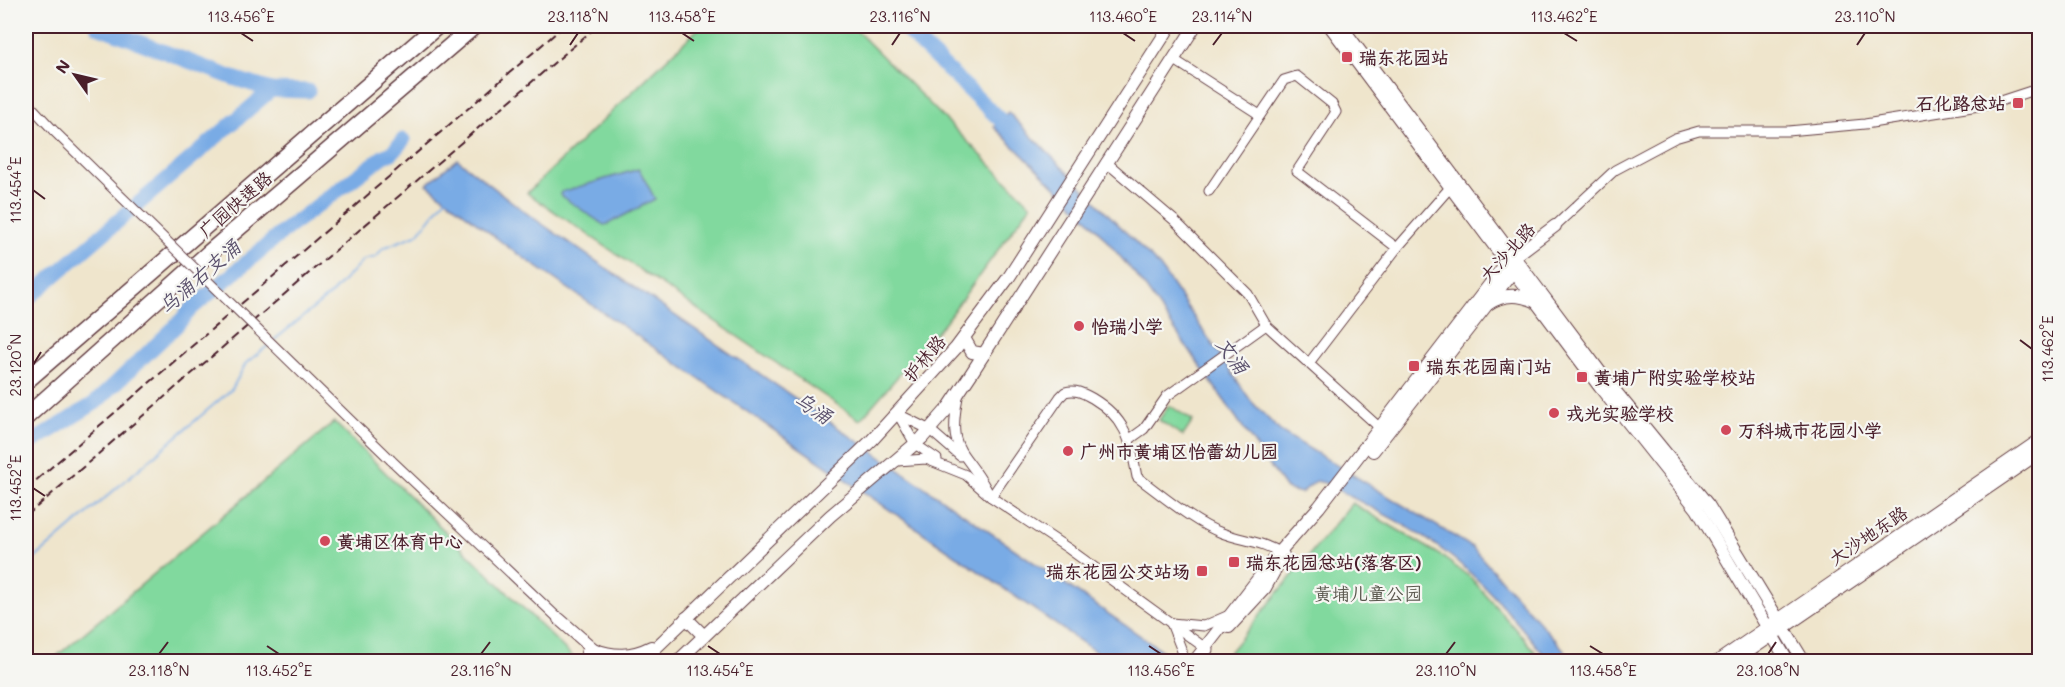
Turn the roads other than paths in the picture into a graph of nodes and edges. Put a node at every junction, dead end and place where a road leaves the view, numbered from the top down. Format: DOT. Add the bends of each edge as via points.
graph roads {
  1 [pos="437,26"];
  2 [pos="474,26"];
  3 [pos="1170,26"];
  4 [pos="1195,26"];
  5 [pos="1330,26"];
  6 [pos="1341,26"];
  7 [pos="1173,59"];
  8 [pos="2040,88"];
  9 [pos="26,101"];
  10 [pos="1260,115"];
  11 [pos="1106,162"];
  12 [pos="1454,182"];
  13 [pos="1209,191"];
  14 [pos="1555,226"];
  15 [pos="1397,248"];
  16 [pos="1513,262"];
  17 [pos="1537,302"];
  18 [pos="1485,306"];
  19 [pos="1266,325"];
  20 [pos="964,338"];
  21 [pos="984,354"];
  22 [pos="49,360"];
  23 [pos="1309,363"];
  24 [pos="81,367"];
  25 [pos="26,370"];
  26 [pos="26,381"];
  27 [pos="958,393"];
  28 [pos="26,408"];
  29 [pos="898,414"];
  30 [pos="26,417"];
  31 [pos="1380,428"];
  32 [pos="930,430"];
  33 [pos="1130,439"];
  34 [pos="2040,440"];
  35 [pos="915,444"];
  36 [pos="2040,452"];
  37 [pos="1366,454"];
  38 [pos="897,460"];
  39 [pos="966,462"];
  40 [pos="949,467"];
  41 [pos="991,497"];
  42 [pos="1281,553"];
  43 [pos="1231,613"];
  44 [pos="686,618"];
  45 [pos="559,619"];
  46 [pos="1171,622"];
  47 [pos="1779,623"];
  48 [pos="1767,631"];
  49 [pos="704,636"];
  50 [pos="660,642"];
  51 [pos="1206,649"];
  52 [pos="591,656"];
  53 [pos="679,660"];
  54 [pos="607,662"];
  55 [pos="640,662"];
  56 [pos="1183,662"];
  57 [pos="1194,662"];
  58 [pos="1201,662"];
  59 [pos="1718,662"];
  60 [pos="1733,662"];
  61 [pos="1788,662"];
  62 [pos="1804,662"];
  1 -- 22 [label="highway, 广园快速路"];
  2 -- 24 [label="highway, 广园快速路"];
  3 -- 20 [label="main road, 护林路" via="1009,277"];
  4 -- 7 [label="main road"];
  5 -- 12 [label="main road"];
  6 -- 12 [label="main road"];
  7 -- 10 [label="street"];
  7 -- 11 [label="main road"];
  8 -- 14 [label="street" via="1991,104 1865,124 1788,131 1699,131 1675,138 1615,170"];
  9 -- 45 [label="street, bridge" via="391,460"];
  10 -- 13 [label="street"];
  10 -- 15 [label="street" via="1291,76 1302,78 1332,104 1334,119 1297,171"];
  11 -- 19 [label="street" via="1174,220 1248,294"];
  11 -- 21 [label="main road"];
  12 -- 15 [label="street"];
  12 -- 16 [label="main road"];
  14 -- 16 [label="main road, 大沙北路"];
  15 -- 23 [label="street"];
  16 -- 17 [label="main road"];
  16 -- 18 [label="main road, 大沙北路"];
  16 -- 31 [label="main road, 大沙北路"];
  16 -- 47 [label="main road" via="1708,505"];
  17 -- 18 [label="main road" via="1524,296 1505,296"];
  17 -- 48 [label="main road" via="1697,509 1739,576"];
  18 -- 37 [label="main road, 大沙北路"];
  19 -- 23 [label="street"];
  19 -- 33 [label="street" via="1167,396 1144,429"];
  20 -- 21 [label="main road" via="972,352"];
  20 -- 29 [label="main road, 护林路"];
  21 -- 27 [label="main road"];
  22 -- 25 [label="highway"];
  22 -- 26 [label="highway, 广园快速路"];
  23 -- 31 [label="street"];
  24 -- 28 [label="highway"];
  24 -- 30 [label="highway, 广园快速路"];
  27 -- 32 [label="main road"];
  27 -- 39 [label="street" via="954,429"];
  29 -- 32 [label="street"];
  29 -- 35 [label="street"];
  29 -- 44 [label="main road, 护林路"];
  31 -- 37 [label="main road, 大沙北路"];
  32 -- 35 [label="main road"];
  32 -- 39 [label="street"];
  33 -- 41 [label="street" via="1108,409 1081,392 1065,392"];
  33 -- 42 [label="street" via="1137,477 1208,526 1258,541"];
  34 -- 47 [label="main road, 大沙地东路"];
  35 -- 38 [label="main road"];
  35 -- 40 [label="street"];
  36 -- 47 [label="main road, 大沙地东路"];
  37 -- 42 [label="main road, 大沙北路"];
  38 -- 40 [label="street" via="926,459"];
  38 -- 49 [label="main road" via="830,516"];
  39 -- 41 [label="street"];
  40 -- 41 [label="street" via="966,475"];
  41 -- 46 [label="street"];
  42 -- 43 [label="main road, 大沙北路"];
  42 -- 51 [label="main road, 大沙北路" via="1265,588"];
  43 -- 46 [label="street" via="1204,626"];
  43 -- 51 [label="main road, 大沙北路"];
  44 -- 49 [label="main road"];
  44 -- 50 [label="main road, 护林路"];
  45 -- 52 [label="main road"];
  46 -- 51 [label="street"];
  46 -- 56 [label="street"];
  47 -- 48 [label="main road, 大沙地东路"];
  47 -- 62 [label="main road"];
  48 -- 59 [label="main road, 大沙地东路"];
  48 -- 60 [label="main road, 大沙地东路"];
  48 -- 61 [label="main road"];
  49 -- 53 [label="main road"];
  50 -- 52 [label="main road" via="630,655"];
  50 -- 55 [label="main road, 护林路"];
  51 -- 57 [label="main road, 大沙北路"];
  51 -- 58 [label="main road, 大沙北路"];
  52 -- 54 [label="main road"];
}
